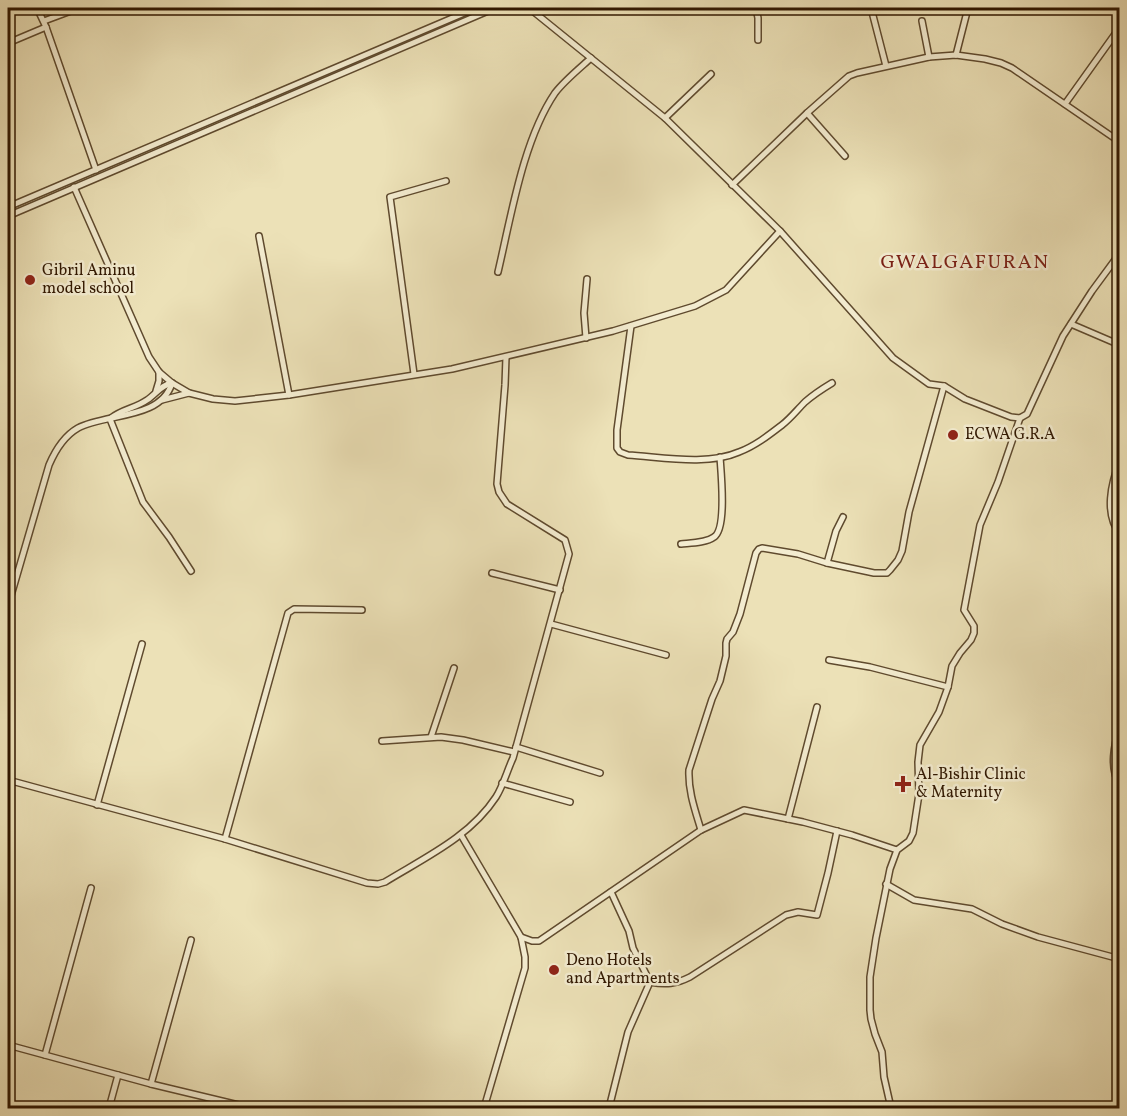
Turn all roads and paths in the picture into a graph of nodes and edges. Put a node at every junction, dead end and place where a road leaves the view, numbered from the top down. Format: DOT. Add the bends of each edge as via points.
graph roads {
  1 [pos="37,8"];
  2 [pos="79,8"];
  3 [pos="476,8"];
  4 [pos="495,8"];
  5 [pos="529,8"];
  6 [pos="756,8"];
  7 [pos="871,8"];
  8 [pos="968,8"];
  9 [pos="922,21"];
  10 [pos="45,24"];
  11 [pos="1119,27"];
  12 [pos="758,40"];
  13 [pos="8,43"];
  14 [pos="956,55"];
  15 [pos="929,57"];
  16 [pos="591,58"];
  17 [pos="886,66"];
  18 [pos="711,74"];
  19 [pos="1065,104"];
  20 [pos="807,113"];
  21 [pos="665,118"];
  22 [pos="174,136"];
  23 [pos="1119,142"];
  24 [pos="177,144"];
  25 [pos="845,156"];
  26 [pos="96,170"];
  27 [pos="446,181"];
  28 [pos="732,185"];
  29 [pos="74,188"];
  30 [pos="8,207"];
  31 [pos="8,216"];
  32 [pos="780,231"];
  33 [pos="259,236"];
  34 [pos="1119,253"];
  35 [pos="498,272"];
  36 [pos="587,279"];
  37 [pos="1071,324"];
  38 [pos="631,326"];
  39 [pos="586,338"];
  40 [pos="1119,345"];
  41 [pos="506,357"];
  42 [pos="159,372"];
  43 [pos="414,374"];
  44 [pos="172,383"];
  45 [pos="831,383"];
  46 [pos="944,386"];
  47 [pos="155,393"];
  48 [pos="189,393"];
  49 [pos="289,395"];
  50 [pos="160,401"];
  51 [pos="1020,418"];
  52 [pos="110,419"];
  53 [pos="720,458"];
  54 [pos="1119,461"];
  55 [pos="843,517"];
  56 [pos="1119,534"];
  57 [pos="681,544"];
  58 [pos="827,563"];
  59 [pos="191,571"];
  60 [pos="492,573"];
  61 [pos="560,590"];
  62 [pos="8,606"];
  63 [pos="362,610"];
  64 [pos="550,624"];
  65 [pos="142,644"];
  66 [pos="666,655"];
  67 [pos="829,660"];
  68 [pos="454,668"];
  69 [pos="948,687"];
  70 [pos="817,707"];
  71 [pos="1119,726"];
  72 [pos="431,737"];
  73 [pos="382,741"];
  74 [pos="515,750"];
  75 [pos="600,774"];
  76 [pos="8,780"];
  77 [pos="502,783"];
  78 [pos="1119,786"];
  79 [pos="570,802"];
  80 [pos="97,805"];
  81 [pos="788,819"];
  82 [pos="701,830"];
  83 [pos="837,831"];
  84 [pos="461,835"];
  85 [pos="225,839"];
  86 [pos="897,850"];
  87 [pos="886,884"];
  88 [pos="91,888"];
  89 [pos="611,892"];
  90 [pos="521,937"];
  91 [pos="191,940"];
  92 [pos="1119,959"];
  93 [pos="650,982"];
  94 [pos="8,1045"];
  95 [pos="45,1055"];
  96 [pos="118,1075"];
  97 [pos="151,1084"];
  98 [pos="109,1108"];
  99 [pos="251,1108"];
  100 [pos="484,1108"];
  101 [pos="609,1108"];
  102 [pos="891,1108"];
  1 -- 10 [label="street"];
  2 -- 10 [label="street"];
  3 -- 22 [label="street"];
  4 -- 24 [label="street"];
  5 -- 16 [label="street"];
  6 -- 12 [label="street"];
  7 -- 17 [label="street"];
  8 -- 14 [label="street"];
  9 -- 15 [label="street"];
  10 -- 13 [label="street"];
  10 -- 26 [label="street"];
  11 -- 19 [label="street"];
  14 -- 15 [label="street"];
  14 -- 19 [label="street" via="1012,68"];
  15 -- 17 [label="street"];
  16 -- 21 [label="street"];
  16 -- 35 [label="street" via="556,92 542,116 517,190"];
  17 -- 20 [label="street" via="849,76"];
  18 -- 21 [label="street"];
  19 -- 23 [label="street"];
  20 -- 25 [label="street"];
  20 -- 28 [label="street"];
  21 -- 28 [label="street"];
  22 -- 24 [label="street"];
  22 -- 26 [label="street"];
  24 -- 29 [label="street"];
  26 -- 30 [label="street"];
  27 -- 43 [label="street" via="390,197"];
  28 -- 32 [label="street"];
  29 -- 31 [label="street"];
  29 -- 42 [label="street"];
  32 -- 38 [label="street" via="726,290 695,306"];
  32 -- 46 [label="street" via="893,358 929,384"];
  33 -- 49 [label="street"];
  34 -- 37 [label="street"];
  36 -- 39 [label="street"];
  37 -- 40 [label="street"];
  37 -- 51 [label="street" via="1033,404"];
  38 -- 39 [label="street"];
  38 -- 53 [label="street" via="616,430 617,448 628,455"];
  39 -- 41 [label="street"];
  41 -- 43 [label="street"];
  41 -- 61 [label="street" via="496,484 507,504 565,540 569,554"];
  42 -- 44 [label="street"];
  42 -- 47 [label="street"];
  43 -- 49 [label="street"];
  44 -- 47 [label="street"];
  44 -- 48 [label="street"];
  44 -- 50 [label="street"];
  45 -- 53 [label="street" via="767,437 739,453"];
  46 -- 51 [label="street" via="965,399"];
  46 -- 58 [label="street" via="902,551 894,567 880,574"];
  47 -- 52 [label="street"];
  48 -- 49 [label="street" via="235,401"];
  48 -- 50 [label="street"];
  50 -- 52 [label="street"];
  51 -- 69 [label="street" via="980,525 964,610 974,633 952,666"];
  52 -- 59 [label="street" via="143,502"];
  52 -- 62 [label="street" via="77,429 58,446"];
  53 -- 57 [label="street" via="721,527 714,538"];
  54 -- 56 [label="street" via="1110,508"];
  55 -- 58 [label="street"];
  58 -- 82 [label="street" via="762,548 756,553 740,614 727,639 720,681 689,770"];
  60 -- 61 [label="street"];
  61 -- 64 [label="street"];
  63 -- 85 [label="street" via="294,609 288,613"];
  64 -- 66 [label="street"];
  64 -- 74 [label="street"];
  65 -- 80 [label="street"];
  67 -- 69 [label="street"];
  68 -- 72 [label="street"];
  69 -- 86 [label="street" via="918,752 919,794 913,833"];
  70 -- 81 [label="street"];
  71 -- 78 [label="street" via="1113,770"];
  72 -- 73 [label="street"];
  72 -- 74 [label="street"];
  74 -- 75 [label="street"];
  74 -- 77 [label="street"];
  76 -- 80 [label="street"];
  77 -- 79 [label="street"];
  77 -- 84 [label="street" via="494,800"];
  80 -- 85 [label="street"];
  81 -- 82 [label="street" via="744,810"];
  81 -- 83 [label="street"];
  82 -- 89 [label="street"];
  83 -- 86 [label="street"];
  83 -- 93 [label="street" via="817,915 786,915 678,983"];
  84 -- 85 [label="street" via="378,884"];
  84 -- 90 [label="street"];
  86 -- 87 [label="street"];
  87 -- 92 [label="street" via="914,900 972,909 1038,937"];
  87 -- 102 [label="street" via="870,976 870,1010"];
  88 -- 95 [label="street"];
  89 -- 90 [label="street" via="539,941"];
  89 -- 93 [label="street"];
  90 -- 100 [label="street" via="525,968"];
  91 -- 97 [label="street"];
  93 -- 101 [label="street" via="628,1032"];
  94 -- 95 [label="street"];
  95 -- 96 [label="street"];
  96 -- 97 [label="street"];
  96 -- 98 [label="street"];
  97 -- 99 [label="street"];
}
